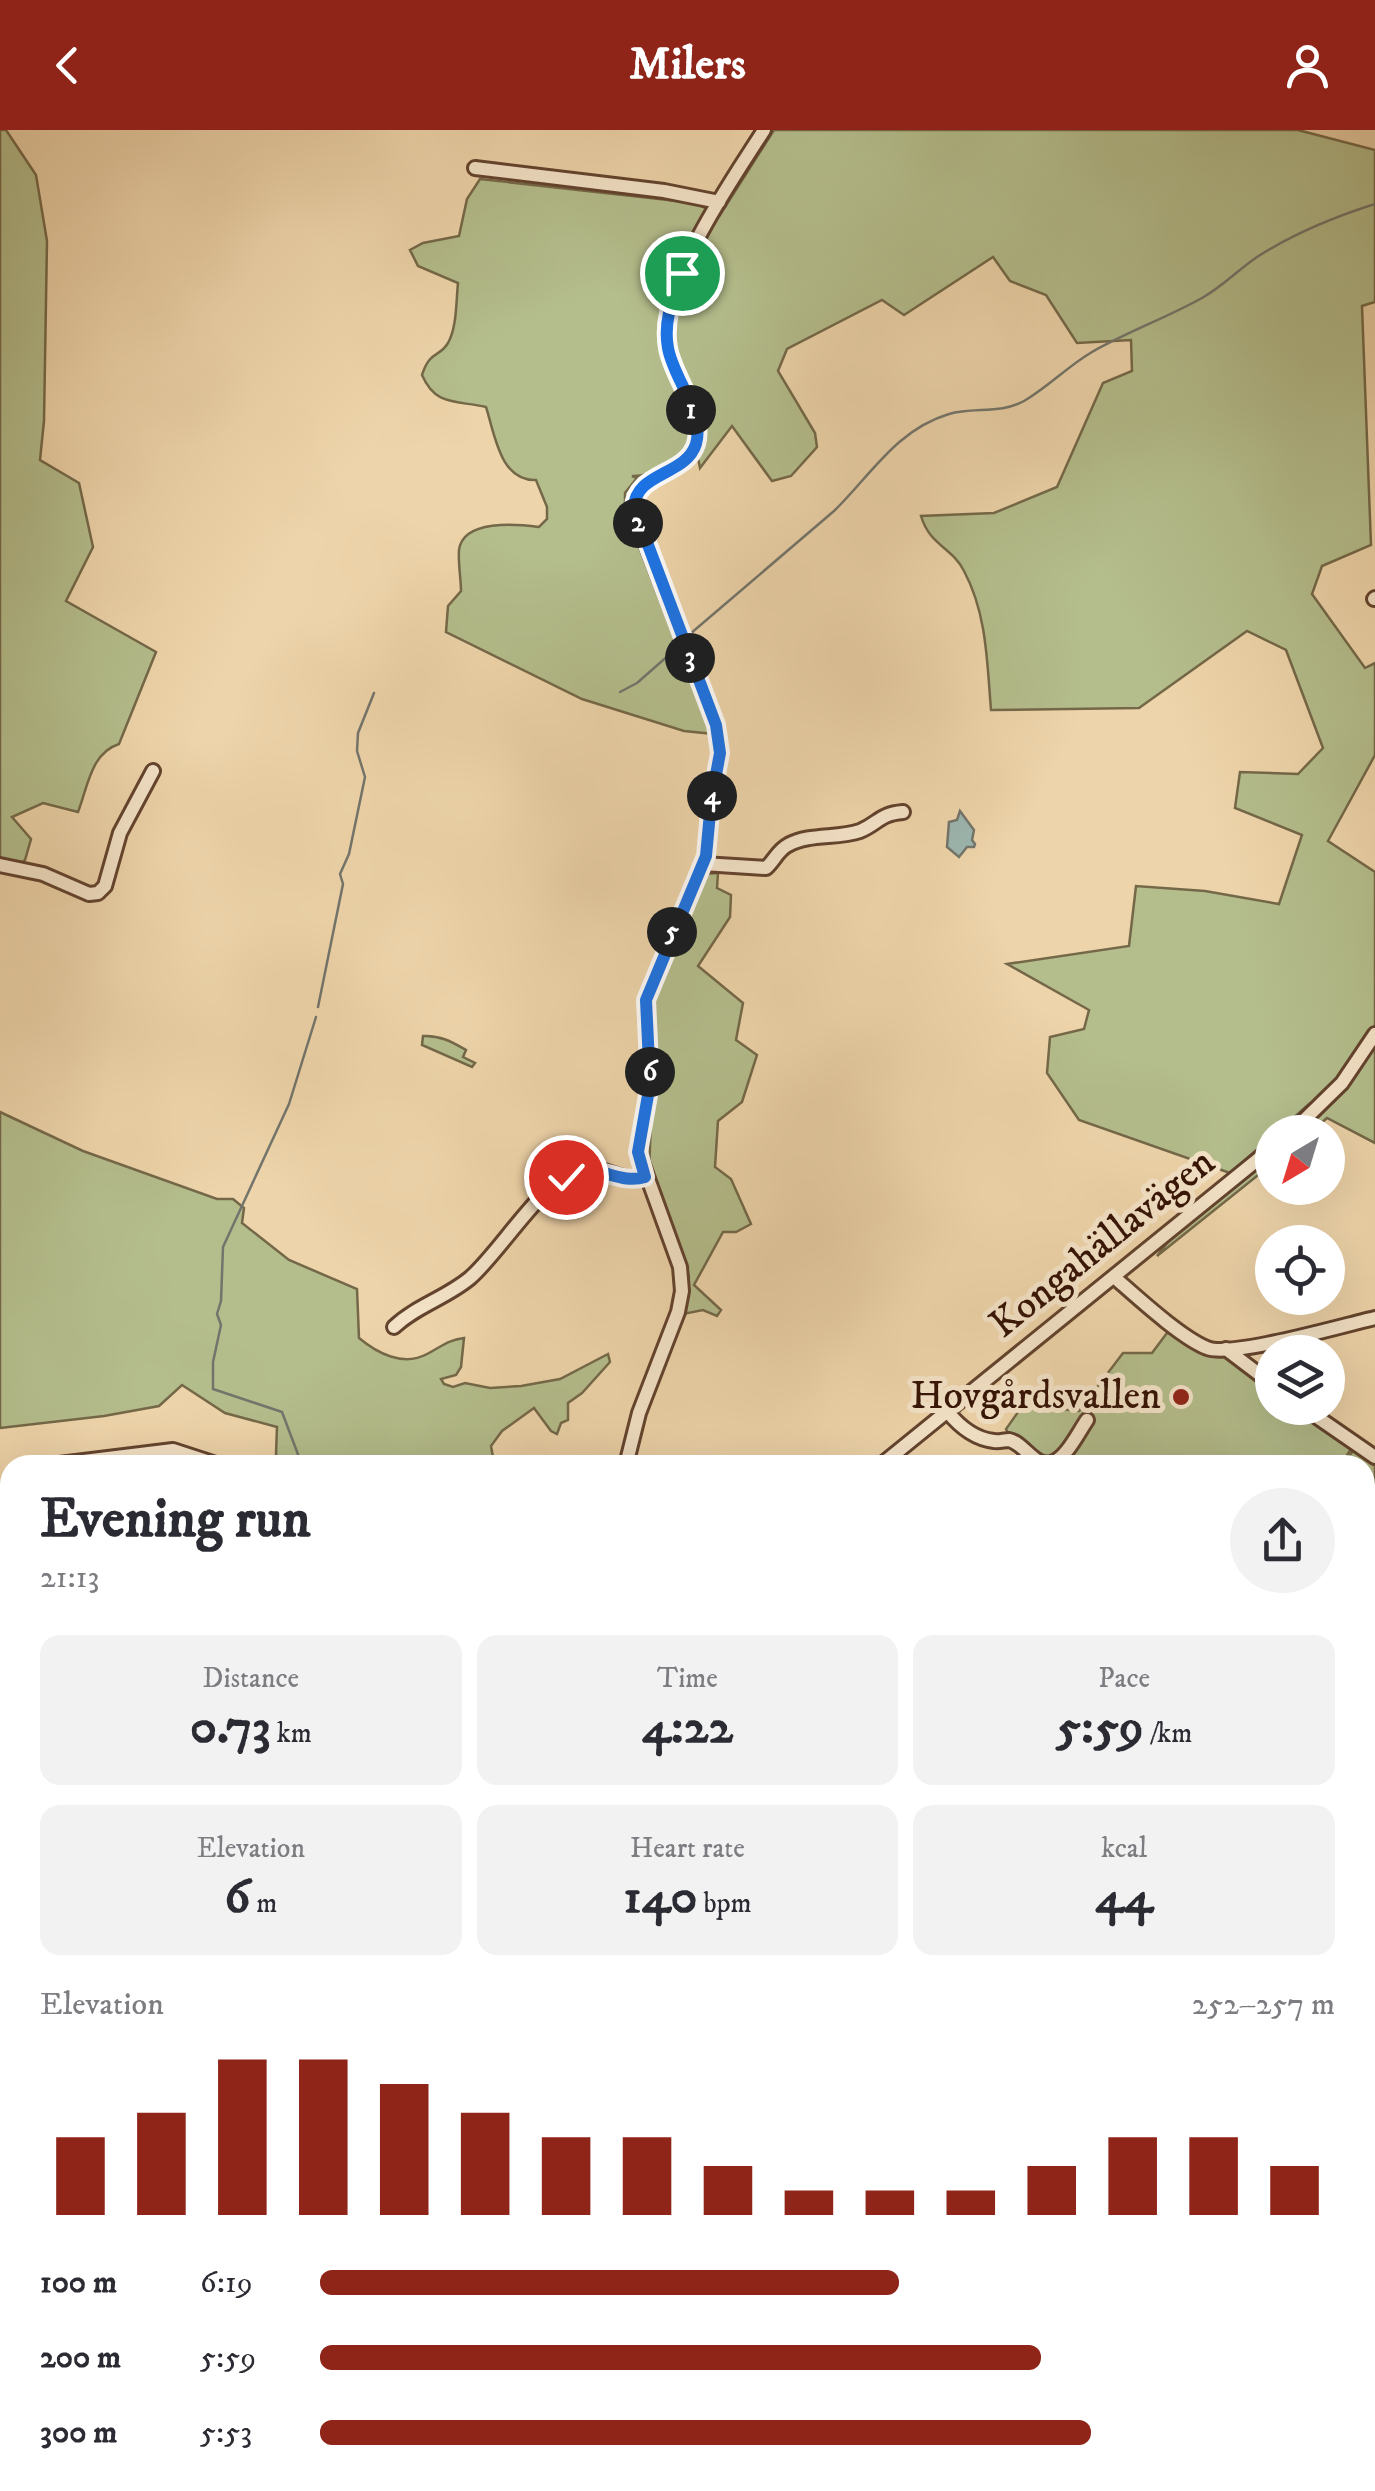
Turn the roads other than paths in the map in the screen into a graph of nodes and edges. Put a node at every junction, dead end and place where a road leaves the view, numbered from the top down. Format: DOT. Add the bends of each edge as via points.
graph roads {
  1 [pos="764,130"];
  2 [pos="475,168"];
  3 [pos="719,202"];
  4 [pos="152,772"];
  5 [pos="904,812"];
  6 [pos="703,864"];
  7 [pos="0,865"];
  8 [pos="1375,1034"];
  9 [pos="1309,1115"];
  10 [pos="1255,1162"];
  11 [pos="645,1177"];
  12 [pos="1114,1277"];
  13 [pos="1375,1318"];
  14 [pos="394,1327"];
  15 [pos="1226,1349"];
  16 [pos="1255,1371"];
  17 [pos="948,1412"];
  18 [pos="1086,1420"];
  19 [pos="1329,1425"];
  20 [pos="132,1455"];
  21 [pos="188,1455"];
  22 [pos="629,1455"];
  23 [pos="894,1455"];
  24 [pos="1032,1455"];
  25 [pos="1062,1455"];
  26 [pos="1372,1455"];
  1 -- 3 [label="street"];
  2 -- 3 [label="street"];
  3 -- 6 [label="street" via="682,273 666,328 697,439 688,458 642,488 634,508 719,735"];
  4 -- 7 [label="street" via="98,893"];
  5 -- 6 [label="street" via="883,814 838,838 788,844 766,868"];
  6 -- 11 [label="street" via="646,1000 650,1084 638,1152"];
  8 -- 9 [label="street" via="1342,1083"];
  10 -- 12 [label="street, Kongahällavägen"];
  11 -- 14 [label="street" via="576,1170 553,1186 468,1279"];
  11 -- 22 [label="street" via="680,1267 682,1291"];
  12 -- 15 [label="street" via="1205,1347"];
  12 -- 17 [label="street, Kongahällavägen"];
  13 -- 15 [label="street"];
  15 -- 16 [label="street"];
  17 -- 23 [label="street, Kongahällavägen"];
  17 -- 24 [label="street" via="980,1438 1009,1440"];
  18 -- 25 [label="street"];
  19 -- 26 [label="street"];
  20 -- 21 [label="street"];
}
